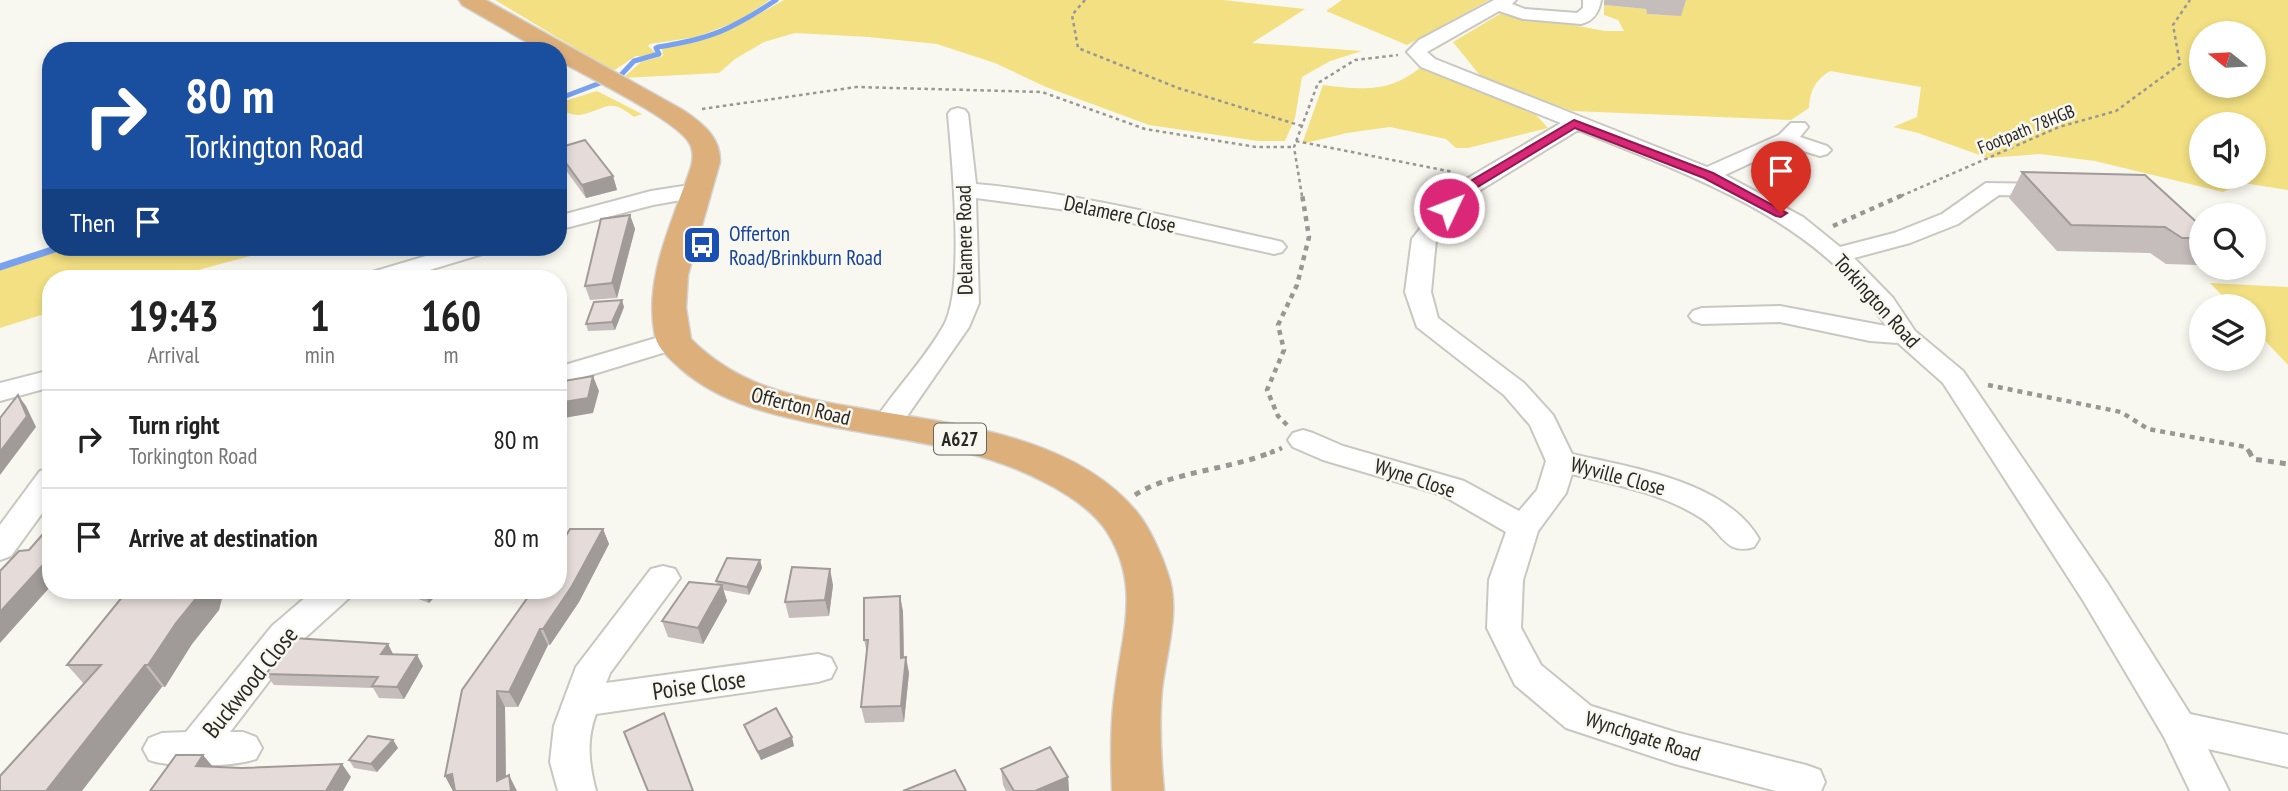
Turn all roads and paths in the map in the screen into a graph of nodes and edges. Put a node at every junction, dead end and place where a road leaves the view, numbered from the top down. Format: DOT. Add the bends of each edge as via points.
graph roads {
  1 [pos="470,0"];
  2 [pos="1085,0"];
  3 [pos="1592,0"];
  4 [pos="2190,0"];
  5 [pos="1502,3"];
  6 [pos="544,42"];
  7 [pos="1416,52"];
  8 [pos="567,55"];
  9 [pos="958,114"];
  10 [pos="674,116"];
  11 [pos="1574,124"];
  12 [pos="1302,126"];
  13 [pos="1296,141"];
  14 [pos="1294,147"];
  15 [pos="1820,150"];
  16 [pos="1708,176"];
  17 [pos="1485,178"];
  18 [pos="2071,189"];
  19 [pos="965,190"];
  20 [pos="696,191"];
  21 [pos="567,221"];
  22 [pos="1812,235"];
  23 [pos="1274,247"];
  24 [pos="1837,255"];
  25 [pos="451,256"];
  26 [pos="405,270"];
  27 [pos="1702,316"];
  28 [pos="1905,336"];
  29 [pos="673,341"];
  30 [pos="567,374"];
  31 [pos="1953,377"];
  32 [pos="42,380"];
  33 [pos="0,392"];
  34 [pos="886,425"];
  35 [pos="1303,440"];
  36 [pos="1561,461"];
  37 [pos="2288,464"];
  38 [pos="42,490"];
  39 [pos="1114,509"];
  40 [pos="1523,528"];
  41 [pos="1743,539"];
  42 [pos="0,548"];
  43 [pos="663,578"];
  44 [pos="326,599"];
  45 [pos="818,668"];
  46 [pos="581,701"];
  47 [pos="2178,727"];
  48 [pos="243,748"];
  49 [pos="2288,751"];
  50 [pos="1806,782"];
  51 [pos="577,791"];
  52 [pos="1138,791"];
  53 [pos="2210,791"];
  1 -- 6 [label="main road"];
  2 -- 12 [label="path" via="1072,15 1078,48 1178,88"];
  3 -- 5 [label="street" via="1591,10 1581,19 1523,14"];
  4 -- 22 [label="path, Footpath 78HGB" via="2174,25 2180,64 2116,111 2059,128"];
  5 -- 7 [label="street"];
  7 -- 11 [label="street, Torkington Road" via="1428,63"];
  7 -- 12 [label="path" via="1355,60 1318,83"];
  8 -- 10 [label="main road"];
  9 -- 19 [label="street, Delamere Road"];
  10 -- 14 [label="path" via="856,87 1042,92 1145,129 1256,147"];
  10 -- 20 [label="main road" via="706,147 706,167"];
  11 -- 16 [label="street, Torkington Road"];
  11 -- 17 [label="street"];
  12 -- 13 [label="path"];
  13 -- 14 [label="path"];
  13 -- 17 [label="path"];
  14 -- 35 [label="path" via="1309,237 1297,285 1278,326 1284,350 1267,390 1278,416"];
  15 -- 16 [label="street" via="1792,133"];
  16 -- 22 [label="street, Torkington Road" via="1766,204"];
  17 -- 36 [label="street" via="1461,192 1424,239 1418,292 1426,321 1514,390 1543,422"];
  18 -- 24 [label="street" via="1994,188 1950,219"];
  19 -- 23 [label="street, Delamere Close" via="1064,202"];
  19 -- 34 [label="street, Delamere Road" via="965,303 957,327"];
  20 -- 21 [label="street"];
  20 -- 29 [label="main road" via="671,273"];
  22 -- 24 [label="street, Torkington Road"];
  24 -- 28 [label="street, Torkington Road" via="1884,303"];
  25 -- 26 [label="street"];
  27 -- 28 [label="street" via="1780,314 1870,334"];
  28 -- 31 [label="street, Torkington Road"];
  29 -- 30 [label="street"];
  29 -- 34 [label="main road, Offerton Road / A627" via="704,369 738,390 834,417"];
  31 -- 37 [label="path" via="2121,412 2148,429 2246,447 2253,459"];
  31 -- 47 [label="street, Torkington Road"];
  32 -- 33 [label="street"];
  34 -- 39 [label="main road, Offerton Road / A627" via="1010,451 1055,467"];
  35 -- 39 [label="path" via="1251,462 1150,485"];
  35 -- 40 [label="street, Wyne Close" via="1453,488"];
  36 -- 40 [label="street, Wynchgate Road" via="1551,493"];
  36 -- 41 [label="street, Wyville Close" via="1662,486 1714,511"];
  38 -- 42 [label="street"];
  39 -- 52 [label="main road, Offerton Road / A627" via="1133,532 1148,577 1149,621 1137,705"];
  40 -- 50 [label="street, Wynchgate Road" via="1506,580 1504,628 1528,675 1580,717 1675,748"];
  43 -- 46 [label="street" via="594,667"];
  44 -- 48 [label="street, Buckwood Close" via="284,636 179,748"];
  45 -- 46 [label="street, Poise Close"];
  46 -- 51 [label="street" via="569,762"];
  47 -- 49 [label="street"];
  47 -- 53 [label="street, Torkington Road"];
}
